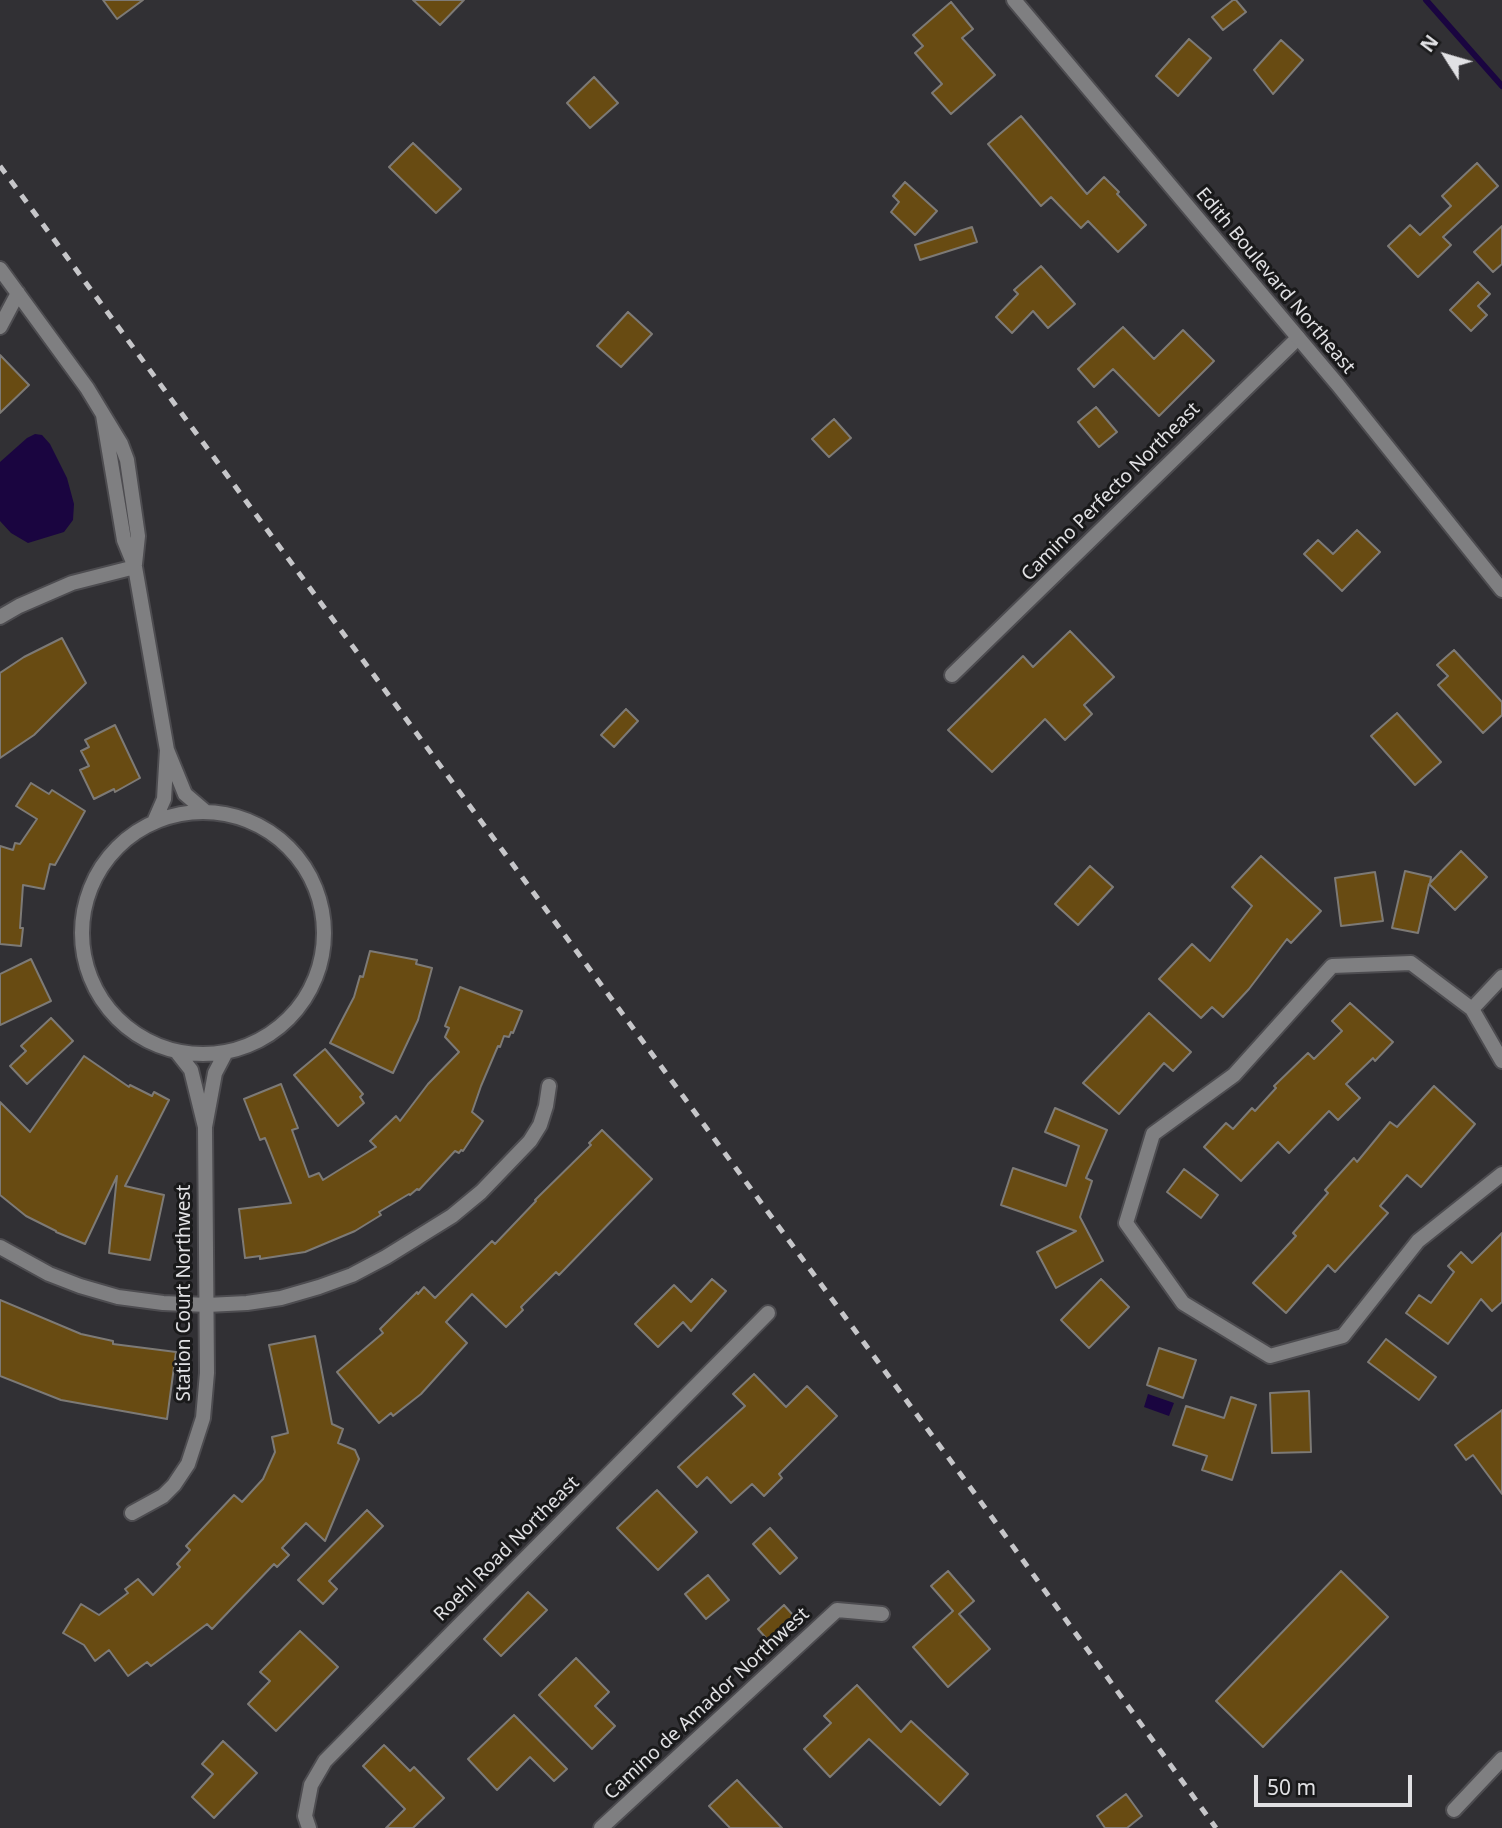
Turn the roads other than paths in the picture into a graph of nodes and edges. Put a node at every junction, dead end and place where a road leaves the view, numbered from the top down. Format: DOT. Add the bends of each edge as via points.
graph roads {
  1 [pos="1014,0"];
  2 [pos="0,269"];
  3 [pos="18,293"];
  4 [pos="0,327"];
  5 [pos="1298,338"];
  6 [pos="135,568"];
  7 [pos="1502,590"];
  8 [pos="0,617"];
  9 [pos="952,676"];
  10 [pos="167,750"];
  11 [pos="206,812"];
  12 [pos="154,822"];
  13 [pos="1502,977"];
  14 [pos="1472,1009"];
  15 [pos="176,1051"];
  16 [pos="226,1052"];
  17 [pos="1502,1062"];
  18 [pos="549,1086"];
  19 [pos="205,1127"];
  20 [pos="1502,1174"];
  21 [pos="0,1247"];
  22 [pos="206,1305"];
  23 [pos="768,1313"];
  24 [pos="132,1513"];
  25 [pos="882,1614"];
  26 [pos="1502,1759"];
  27 [pos="1454,1810"];
  28 [pos="309,1828"];
  29 [pos="601,1828"];
  1 -- 5 [label="street, Edith Boulevard Northeast"];
  2 -- 3 [label="street"];
  3 -- 4 [label="street"];
  3 -- 6 [label="street" via="88,388 121,444 138,536"];
  5 -- 7 [label="street, Edith Boulevard Northeast"];
  5 -- 9 [label="street, Camino Perfecto Northeast"];
  6 -- 8 [label="street" via="72,583"];
  6 -- 10 [label="street"];
  10 -- 11 [label="street" via="186,794"];
  10 -- 12 [label="street" via="164,799"];
  11 -- 12 [label="street"];
  11 -- 16 [label="street" via="244,819 278,838 314,884 323,922 314,980 293,1013 263,1038"];
  12 -- 15 [label="street" via="130,836 95,877 86,902 83,956 91,982 123,1025 145,1040"];
  13 -- 14 [label="street"];
  14 -- 17 [label="street"];
  14 -- 20 [label="street" via="1411,963 1332,966 1234,1075 1153,1134 1126,1223 1183,1303 1270,1356 1343,1336 1418,1241"];
  15 -- 16 [label="street"];
  15 -- 19 [label="street, Station Court Northwest" via="191,1070"];
  16 -- 19 [label="street, Station Court Northwest" via="215,1073"];
  18 -- 22 [label="street" via="540,1125 530,1141 481,1192 420,1238 352,1275 319,1287 281,1298"];
  19 -- 22 [label="street, Station Court Northwest"];
  21 -- 22 [label="street" via="49,1274 118,1297"];
  22 -- 24 [label="street, Station Court Northwest" via="206,1395 197,1440 174,1485"];
  23 -- 28 [label="street, Roehl Road Northeast" via="325,1760 312,1785 305,1816"];
  25 -- 29 [label="street, Camino de Amador Northwest" via="837,1610"];
  26 -- 27 [label="street"];
}
